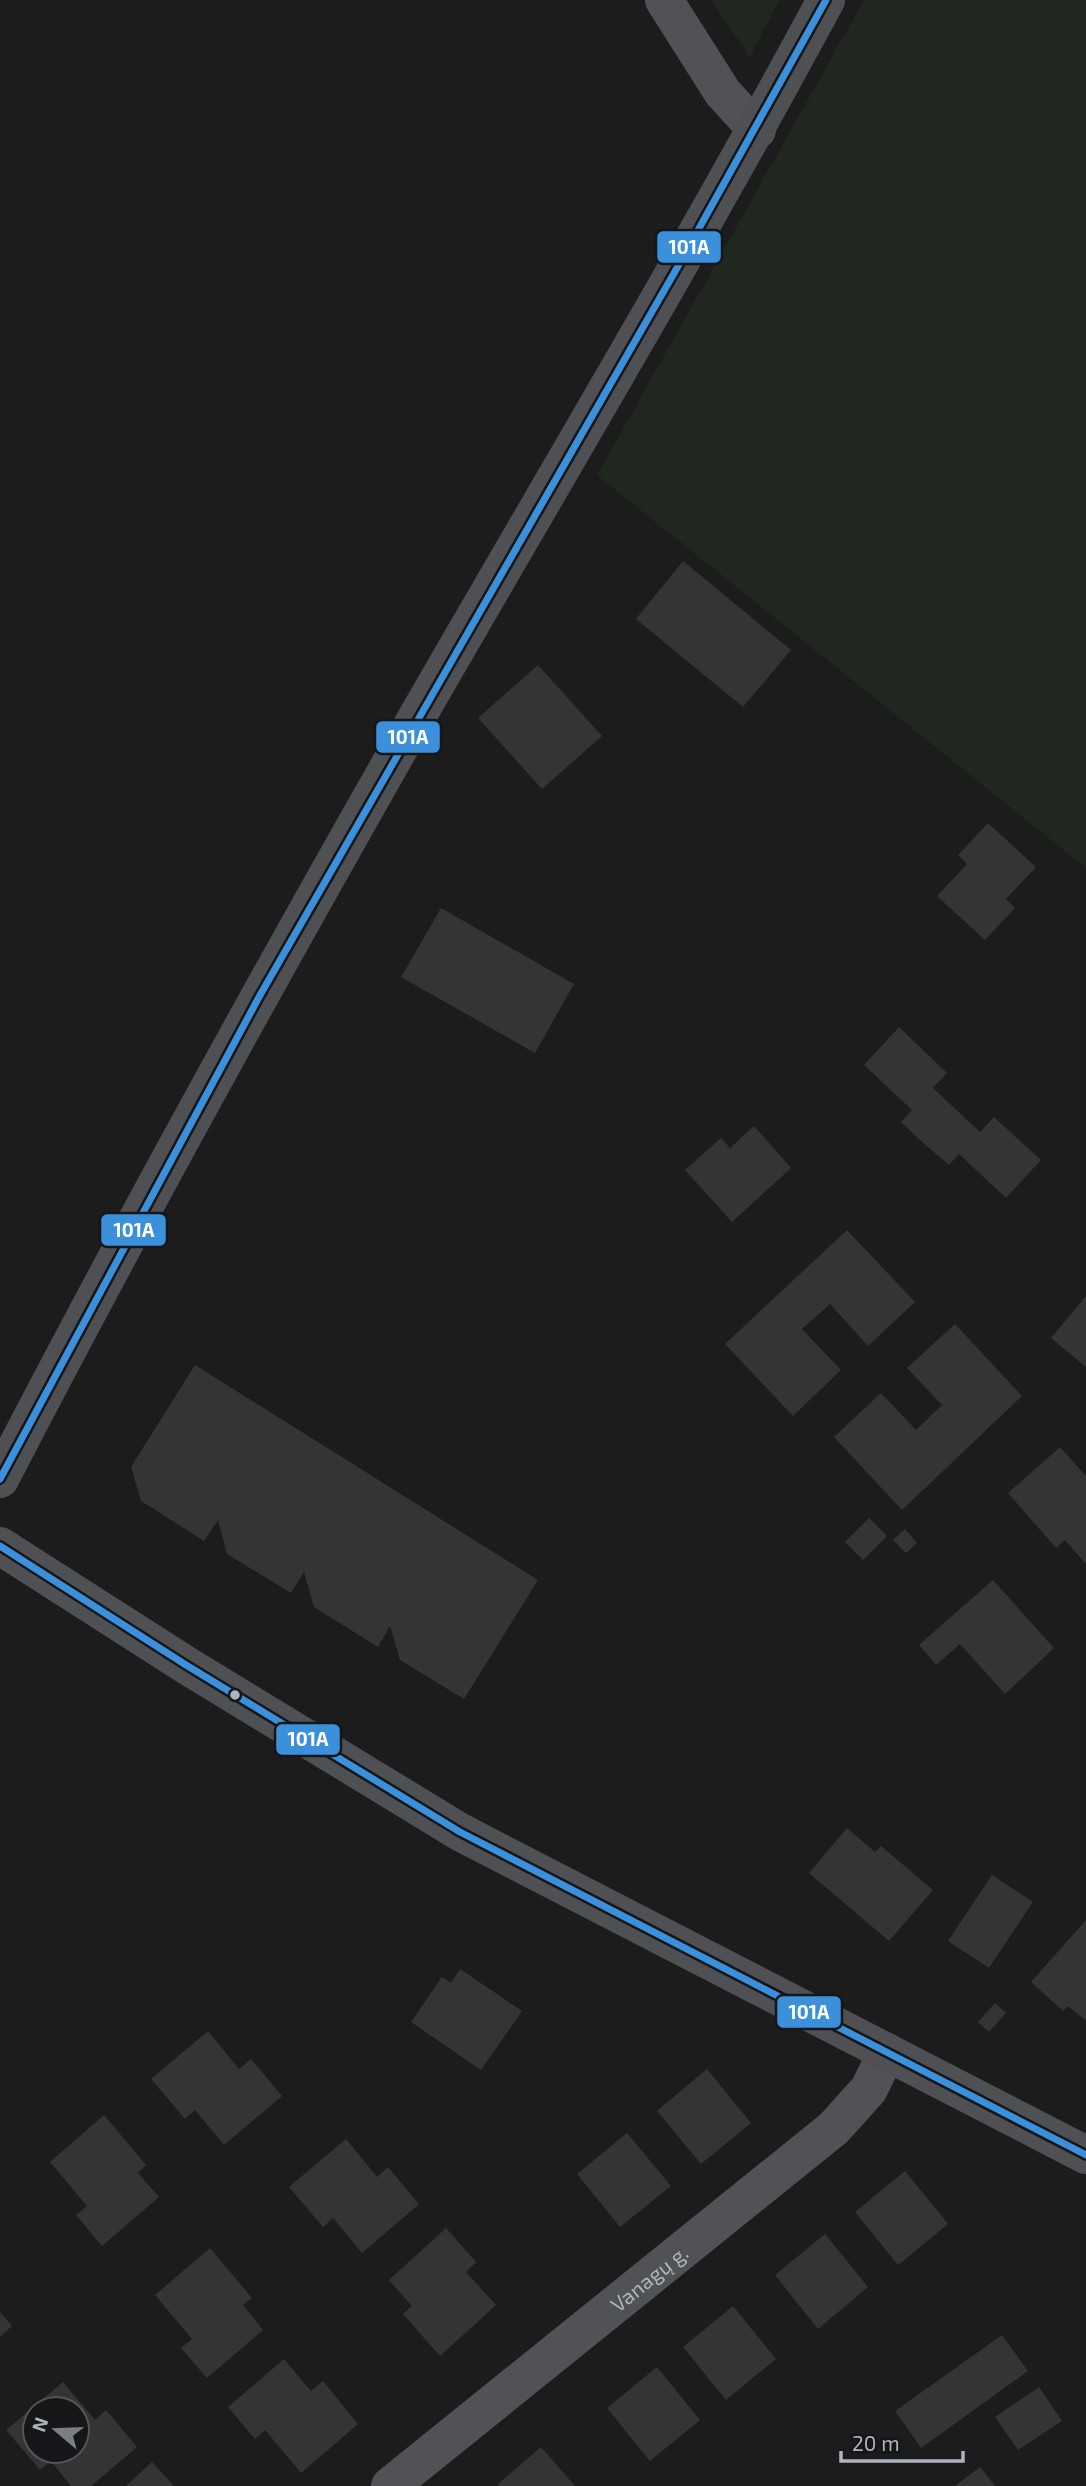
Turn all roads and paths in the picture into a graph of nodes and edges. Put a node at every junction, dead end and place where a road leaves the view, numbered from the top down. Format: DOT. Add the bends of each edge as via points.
graph roads {
  1 [pos="664,0"];
  2 [pos="826,0"];
  3 [pos="757,130"];
  4 [pos="0,1479"];
  5 [pos="0,1546"];
  6 [pos="887,2052"];
  7 [pos="1086,2155"];
  8 [pos="390,2486"];
  1 -- 3 [label="street" via="723,93"];
  2 -- 3 [label="main road"];
  3 -- 4 [label="main road" via="421,712 122,1244"];
  5 -- 6 [label="main road" via="448,1825"];
  6 -- 7 [label="main road"];
  6 -- 8 [label="street, Vanagų g." via="869,2089 834,2128"];
}
